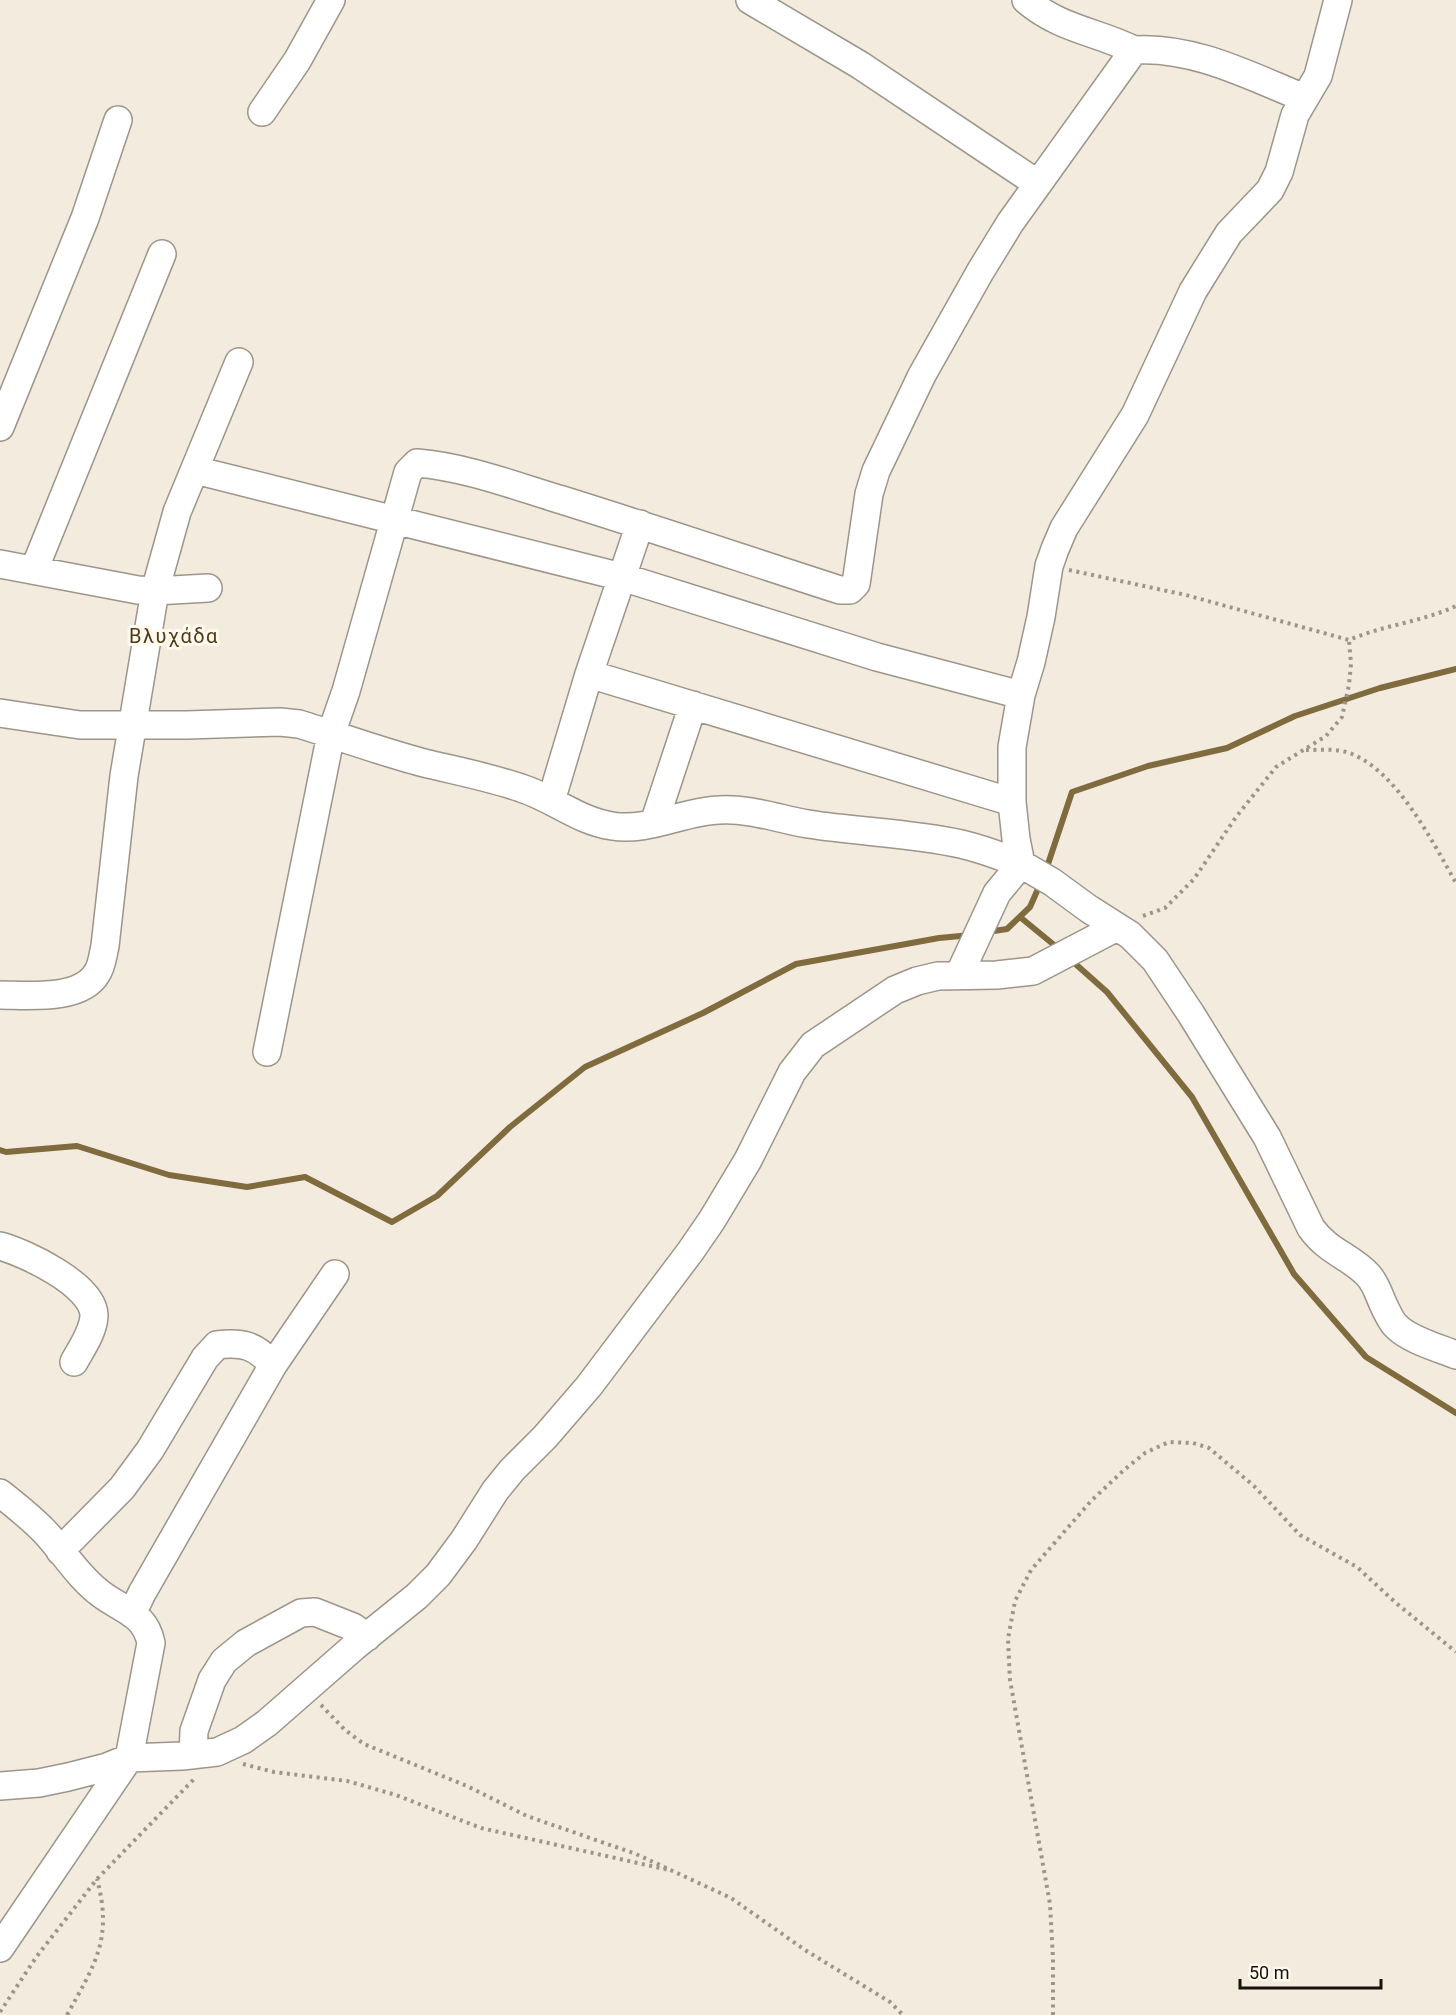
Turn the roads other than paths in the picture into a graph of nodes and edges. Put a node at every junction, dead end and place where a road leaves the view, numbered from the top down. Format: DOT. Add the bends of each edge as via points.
graph roads {
  1 [pos="331,0"];
  2 [pos="750,0"];
  3 [pos="1026,0"];
  4 [pos="1338,0"];
  5 [pos="1134,50"];
  6 [pos="1304,98"];
  7 [pos="262,112"];
  8 [pos="118,120"];
  9 [pos="1038,183"];
  10 [pos="162,254"];
  11 [pos="239,362"];
  12 [pos="0,426"];
  13 [pos="195,470"];
  14 [pos="394,520"];
  15 [pos="640,524"];
  16 [pos="0,564"];
  17 [pos="34,570"];
  18 [pos="622,577"];
  19 [pos="208,588"];
  20 [pos="155,591"];
  21 [pos="589,674"];
  22 [pos="1021,695"];
  23 [pos="693,705"];
  24 [pos="0,713"];
  25 [pos="133,724"];
  26 [pos="331,734"];
  27 [pos="551,801"];
  28 [pos="1012,802"];
  29 [pos="654,823"];
  30 [pos="1021,864"];
  31 [pos="1117,927"];
  32 [pos="959,975"];
  33 [pos="0,995"];
  34 [pos="267,1052"];
  35 [pos="0,1246"];
  36 [pos="335,1274"];
  37 [pos="1456,1355"];
  38 [pos="74,1362"];
  39 [pos="273,1365"];
  40 [pos="0,1493"];
  41 [pos="60,1551"];
  42 [pos="132,1614"];
  43 [pos="367,1637"];
  44 [pos="205,1754"];
  45 [pos="129,1758"];
  46 [pos="0,1786"];
  47 [pos="0,1948"];
  1 -- 7 [label="street" via="297,61"];
  2 -- 9 [label="street" via="860,65"];
  3 -- 5 [label="street" via="1052,19"];
  4 -- 6 [label="street" via="1318,76"];
  5 -- 6 [label="street" via="1160,50 1210,61"];
  5 -- 9 [label="street"];
  6 -- 22 [label="street" via="1270,190 1229,233 1193,291 1135,415 1064,528 1049,566"];
  8 -- 12 [label="street" via="85,218"];
  9 -- 15 [label="street" via="945,334 876,471 853,588 840,590"];
  10 -- 17 [label="street"];
  11 -- 13 [label="street"];
  13 -- 14 [label="street"];
  13 -- 20 [label="street" via="177,512"];
  14 -- 15 [label="street" via="408,472 417,462 485,477"];
  14 -- 18 [label="street"];
  14 -- 26 [label="street"];
  15 -- 18 [label="street"];
  16 -- 17 [label="street"];
  17 -- 20 [label="street"];
  18 -- 21 [label="street"];
  18 -- 22 [label="street" via="877,657"];
  19 -- 20 [label="street"];
  20 -- 25 [label="street"];
  21 -- 23 [label="street"];
  21 -- 27 [label="street"];
  22 -- 28 [label="street" via="1012,747"];
  23 -- 28 [label="street"];
  23 -- 29 [label="street"];
  24 -- 25 [label="street" via="80,725"];
  25 -- 26 [label="street" via="280,722"];
  25 -- 33 [label="street" via="105,946 98,973 86,985 66,993"];
  26 -- 27 [label="street" via="527,789"];
  26 -- 34 [label="street"];
  27 -- 29 [label="street" via="565,810 613,826"];
  28 -- 30 [label="street"];
  29 -- 30 [label="street" via="688,814 743,811 809,824 962,844"];
  30 -- 31 [label="street"];
  30 -- 32 [label="street" via="998,893"];
  31 -- 32 [label="street" via="1033,971"];
  31 -- 37 [label="street" via="1140,943 1155,960 1191,1014 1267,1137 1320,1240 1369,1276 1397,1327"];
  32 -- 43 [label="street" via="928,978 894,990 842,1023 801,1057 712,1220 620,1346 566,1413 512,1470 438,1575"];
  35 -- 38 [label="street" via="24,1254 59,1274 92,1303 91,1330"];
  36 -- 39 [label="street"];
  39 -- 41 [label="street" via="250,1346 217,1345 122,1488"];
  39 -- 42 [label="street"];
  40 -- 41 [label="street" via="43,1530"];
  41 -- 42 [label="street" via="100,1593"];
  42 -- 45 [label="street" via="149,1630 151,1643"];
  43 -- 44 [label="street" via="243,1740"];
  43 -- 44 [label="street" via="315,1611 301,1613 246,1643 224,1661 212,1680 194,1731"];
  44 -- 45 [label="street"];
  45 -- 46 [label="street" via="68,1777"];
  45 -- 47 [label="street"];
}
